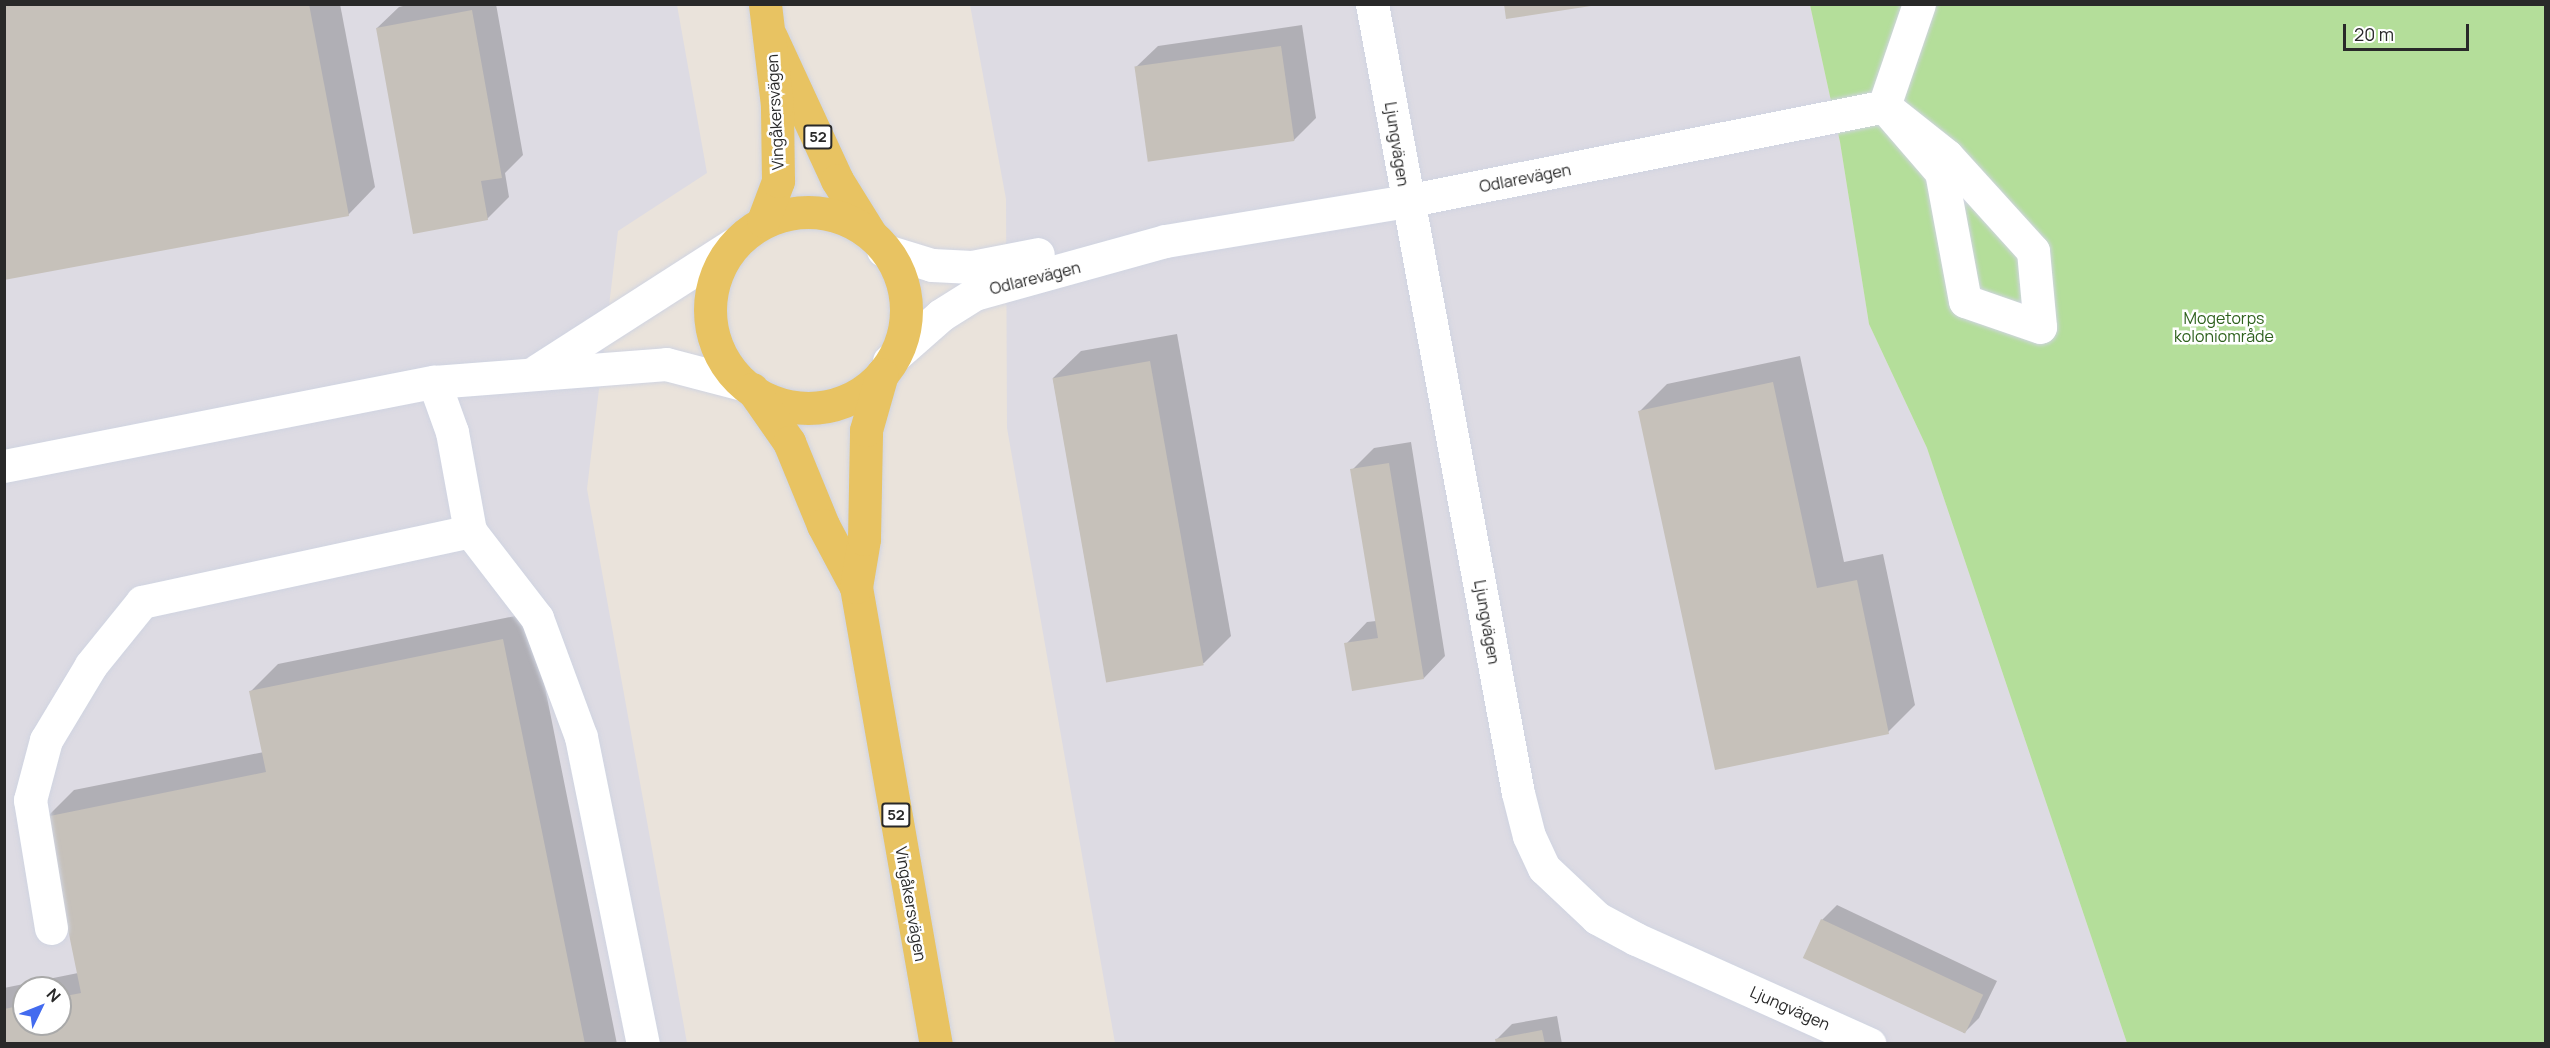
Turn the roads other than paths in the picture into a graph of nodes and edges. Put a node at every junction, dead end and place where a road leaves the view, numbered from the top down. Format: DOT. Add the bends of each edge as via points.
graph roads {
  1 [pos="765,4"];
  2 [pos="1372,4"];
  3 [pos="1919,4"];
  4 [pos="771,37"];
  5 [pos="1884,106"];
  6 [pos="1406,201"];
  7 [pos="763,221"];
  8 [pos="1165,241"];
  9 [pos="877,242"];
  10 [pos="733,245"];
  11 [pos="886,368"];
  12 [pos="534,372"];
  13 [pos="434,382"];
  14 [pos="748,387"];
  15 [pos="4,466"];
  16 [pos="470,531"];
  17 [pos="856,587"];
  18 [pos="51,928"];
  19 [pos="643,1044"];
  20 [pos="936,1044"];
  21 [pos="1870,1044"];
  1 -- 4 [label="main road, Vingåkersvägen / 52"];
  2 -- 6 [label="street, Ljungvägen"];
  3 -- 5 [label="street"];
  4 -- 7 [label="main road, Vingåkersvägen / 52" via="778,181"];
  4 -- 9 [label="main road, Vingåkersvägen / 52" via="837,180"];
  5 -- 5 [label="street" via="1947,156 2033,251 2040,327 1965,301 1941,172"];
  5 -- 6 [label="street, Odlarevägen"];
  6 -- 8 [label="street, Odlarevägen"];
  6 -- 21 [label="street, Ljungvägen" via="1426,286 1518,793 1529,836 1544,868 1597,918"];
  7 -- 9 [label="main road, 52" via="801,211 839,216"];
  7 -- 10 [label="main road, 52"];
  8 -- 9 [label="street, Odlarevägen" via="1079,245 972,267 932,265"];
  8 -- 11 [label="street, Odlarevägen" via="974,294 941,315"];
  9 -- 11 [label="main road, 52" via="896,265 906,303 902,341"];
  10 -- 12 [label="street"];
  10 -- 14 [label="main road, 52" via="714,278 709,317 719,354"];
  11 -- 14 [label="main road, 52" via="852,398 814,408 776,403"];
  11 -- 17 [label="main road, Vingåkersvägen / 52" via="866,430 864,538"];
  12 -- 13 [label="street"];
  12 -- 14 [label="street" via="666,364"];
  13 -- 15 [label="street"];
  13 -- 16 [label="street" via="452,432"];
  14 -- 17 [label="main road, Vingåkersvägen / 52" via="789,442 823,525"];
  16 -- 18 [label="street" via="142,602 91,665 46,740 30,800"];
  16 -- 19 [label="street" via="537,618 582,737"];
  17 -- 20 [label="main road, Vingåkersvägen / 52"];
}
